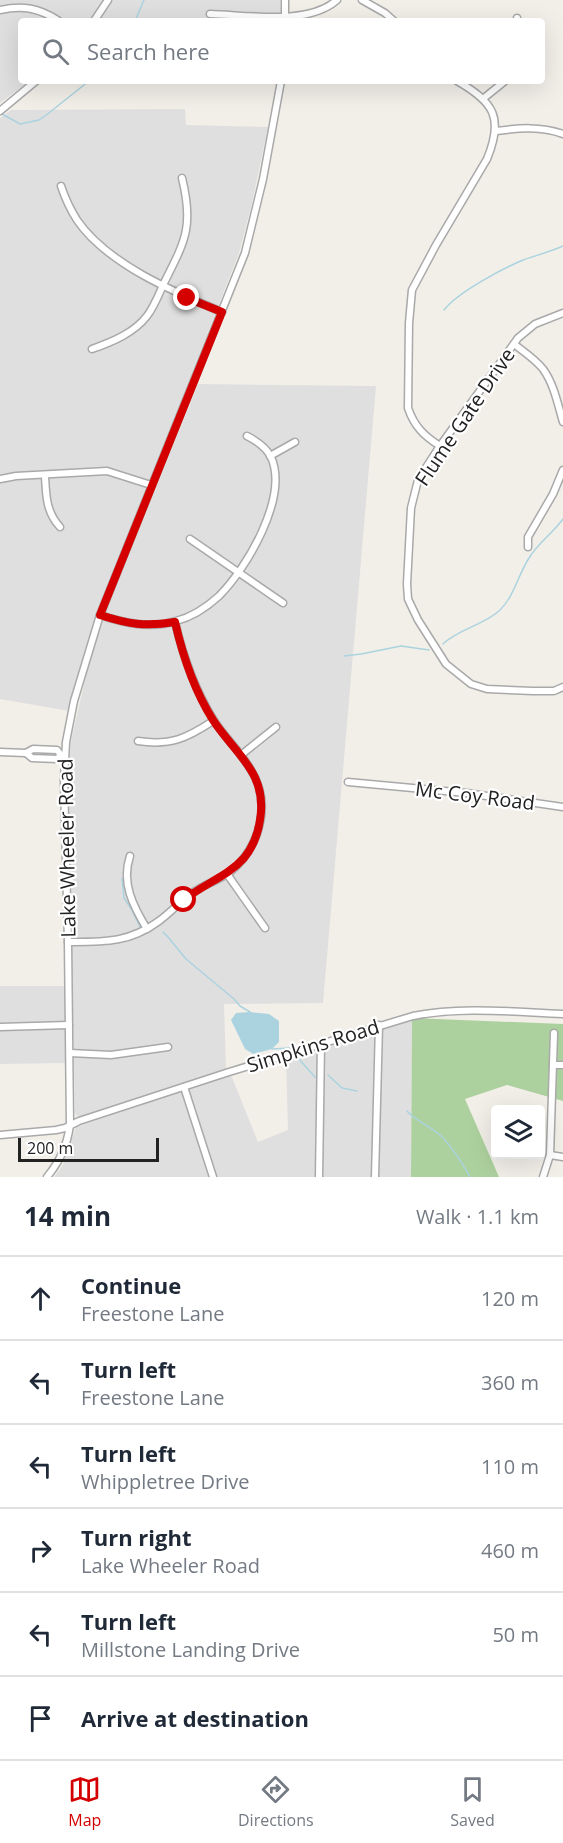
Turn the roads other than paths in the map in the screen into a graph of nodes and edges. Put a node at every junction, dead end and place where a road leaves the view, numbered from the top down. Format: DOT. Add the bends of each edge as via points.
graph roads {
  1 [pos="108,0"];
  2 [pos="285,0"];
  3 [pos="337,0"];
  4 [pos="362,0"];
  5 [pos="0,10"];
  6 [pos="210,14"];
  7 [pos="54,18"];
  8 [pos="96,18"];
  9 [pos="270,18"];
  10 [pos="285,18"];
  11 [pos="292,18"];
  12 [pos="390,18"];
  13 [pos="32,84"];
  14 [pos="281,84"];
  15 [pos="462,84"];
  16 [pos="501,84"];
  17 [pos="484,98"];
  18 [pos="0,111"];
  19 [pos="496,131"];
  20 [pos="563,134"];
  21 [pos="182,178"];
  22 [pos="61,186"];
  23 [pos="162,286"];
  24 [pos="222,312"];
  25 [pos="563,313"];
  26 [pos="514,344"];
  27 [pos="92,349"];
  28 [pos="563,422"];
  29 [pos="247,436"];
  30 [pos="295,442"];
  31 [pos="440,446"];
  32 [pos="270,456"];
  33 [pos="563,470"];
  34 [pos="45,476"];
  35 [pos="0,479"];
  36 [pos="152,485"];
  37 [pos="60,527"];
  38 [pos="190,539"];
  39 [pos="528,547"];
  40 [pos="238,572"];
  41 [pos="283,603"];
  42 [pos="100,615"];
  43 [pos="175,622"];
  44 [pos="563,687"];
  45 [pos="213,721"];
  46 [pos="276,727"];
  47 [pos="138,741"];
  48 [pos="0,752"];
  49 [pos="63,755"];
  50 [pos="242,755"];
  51 [pos="348,782"];
  52 [pos="563,807"];
  53 [pos="130,856"];
  54 [pos="228,873"];
  55 [pos="265,928"];
  56 [pos="147,930"];
  57 [pos="68,942"];
  58 [pos="563,1014"];
  59 [pos="69,1024"];
  60 [pos="379,1025"];
  61 [pos="0,1027"];
  62 [pos="554,1033"];
  63 [pos="321,1044"];
  64 [pos="168,1047"];
  65 [pos="70,1053"];
  66 [pos="553,1065"];
  67 [pos="563,1065"];
  68 [pos="184,1087"];
  69 [pos="70,1125"];
  70 [pos="0,1135"];
  71 [pos="550,1155"];
  72 [pos="563,1157"];
  73 [pos="47,1177"];
  74 [pos="213,1177"];
  75 [pos="319,1177"];
  76 [pos="375,1177"];
  77 [pos="543,1177"];
  1 -- 8 [label="street"];
  2 -- 10 [label="street"];
  3 -- 11 [label="street" via="324,10"];
  4 -- 12 [label="street"];
  5 -- 7 [label="street" via="26,7"];
  6 -- 9 [label="street"];
  13 -- 18 [label="street"];
  14 -- 24 [label="street, Lake Wheeler Road" via="250,235"];
  15 -- 17 [label="street"];
  16 -- 17 [label="street"];
  17 -- 19 [label="street"];
  19 -- 20 [label="street" via="531,128"];
  19 -- 31 [label="street" via="488,159 412,291 408,408 412,421"];
  21 -- 23 [label="street" via="188,201 186,232"];
  22 -- 23 [label="street" via="78,220 93,238"];
  23 -- 24 [label="street"];
  23 -- 27 [label="street" via="148,316 113,342"];
  24 -- 36 [label="street, Lake Wheeler Road"];
  25 -- 26 [label="street, Flume Gate Drive" via="535,324"];
  26 -- 28 [label="street" via="544,370"];
  26 -- 31 [label="street, Flume Gate Drive"];
  29 -- 32 [label="street"];
  30 -- 32 [label="street"];
  31 -- 44 [label="street, Flume Gate Drive" via="418,480 411,508 407,584 408,599 418,620 446,664 471,684 487,689 533,691"];
  32 -- 40 [label="street" via="276,475 274,496 263,527"];
  33 -- 39 [label="street" via="528,537"];
  34 -- 35 [label="street"];
  34 -- 36 [label="street" via="107,471"];
  34 -- 37 [label="street" via="46,503"];
  36 -- 42 [label="street, Lake Wheeler Road"];
  38 -- 40 [label="street"];
  40 -- 41 [label="street"];
  40 -- 43 [label="street" via="211,602"];
  42 -- 43 [label="street" via="139,625"];
  42 -- 49 [label="street, Lake Wheeler Road" via="74,701"];
  43 -- 45 [label="street" via="189,672"];
  45 -- 47 [label="street" via="177,740"];
  45 -- 50 [label="street"];
  46 -- 50 [label="street"];
  48 -- 49 [label="street" via="26,753 32,758 57,759"];
  49 -- 57 [label="street, Lake Wheeler Road"];
  50 -- 54 [label="street" via="257,780 262,802 260,822 250,850"];
  51 -- 52 [label="street, Mc Coy Road"];
  53 -- 56 [label="street" via="128,890"];
  54 -- 55 [label="street"];
  54 -- 56 [label="street" via="195,891"];
  56 -- 57 [label="street" via="120,940"];
  57 -- 59 [label="street, Lake Wheeler Road"];
  58 -- 60 [label="street, Simpkins Road" via="437,1011"];
  59 -- 61 [label="street"];
  59 -- 65 [label="street, Lake Wheeler Road"];
  60 -- 63 [label="street, Simpkins Road"];
  60 -- 76 [label="street"];
  62 -- 66 [label="street"];
  63 -- 68 [label="street, Simpkins Road"];
  63 -- 75 [label="street"];
  64 -- 65 [label="street" via="111,1055"];
  65 -- 69 [label="street, Lake Wheeler Road"];
  66 -- 67 [label="street"];
  66 -- 71 [label="street"];
  68 -- 69 [label="street, Simpkins Road"];
  68 -- 74 [label="street"];
  69 -- 70 [label="street, Simpkins Road"];
  69 -- 73 [label="street, Lake Wheeler Road" via="63,1152"];
  71 -- 72 [label="street"];
  71 -- 77 [label="street"];
}
